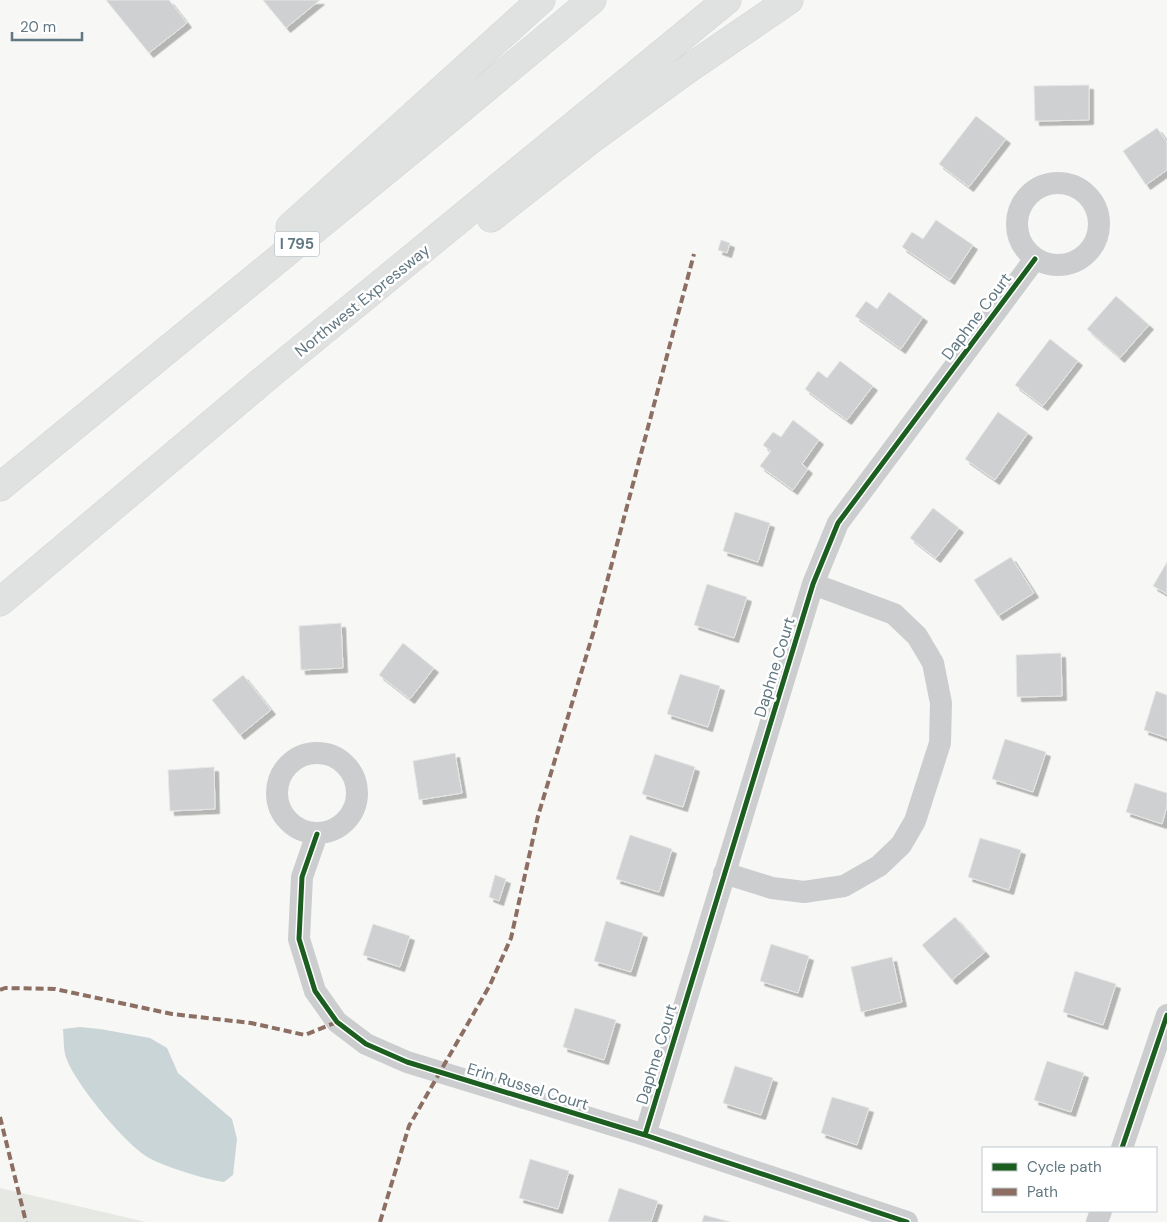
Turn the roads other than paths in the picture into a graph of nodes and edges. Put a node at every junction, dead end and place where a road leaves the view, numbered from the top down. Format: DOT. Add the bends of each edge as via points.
graph roads {
  1 [pos="541,0"];
  2 [pos="592,0"];
  3 [pos="727,0"];
  4 [pos="789,0"];
  5 [pos="1035,258"];
  6 [pos="267,377"];
  7 [pos="0,487"];
  8 [pos="812,584"];
  9 [pos="0,602"];
  10 [pos="317,834"];
  11 [pos="724,874"];
  12 [pos="1167,1015"];
  13 [pos="645,1135"];
  14 [pos="1122,1147"];
  15 [pos="907,1222"];
  1 -- 7 [label="highway"];
  2 -- 7 [label="highway, I 795"];
  3 -- 6 [label="highway, Northwest Expressway"];
  4 -- 6 [label="highway" via="688,68 480,227"];
  5 -- 8 [label="street, Daphne Court" via="838,523"];
  6 -- 9 [label="highway, Northwest Expressway"];
  8 -- 11 [label="street, Daphne Court"];
  8 -- 11 [label="street" via="894,614 917,636 933,663 941,702 940,743 915,821 901,845 879,866 844,886 804,892 772,888"];
  10 -- 13 [label="street, Erin Russel Court" via="302,877 299,939 315,991 337,1022 366,1044 407,1062"];
  11 -- 13 [label="street, Daphne Court"];
  12 -- 14 [label="street"];
  13 -- 15 [label="street, Erin Russel Court"];
}
